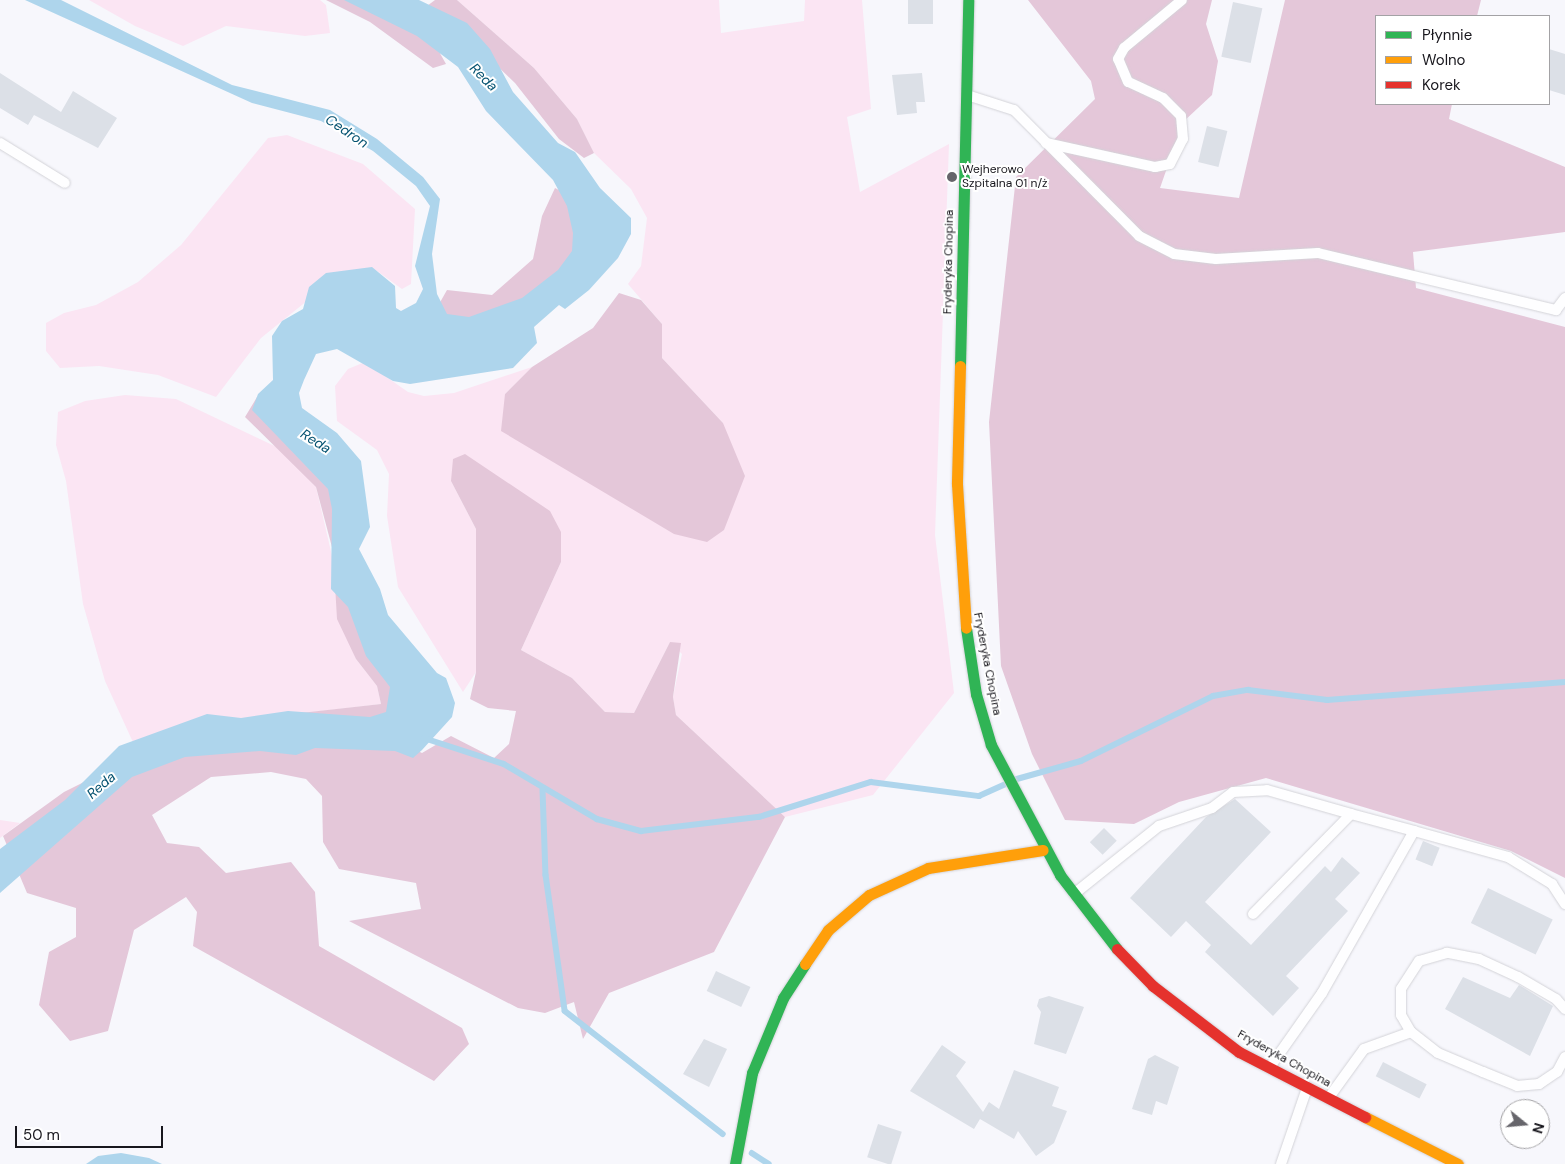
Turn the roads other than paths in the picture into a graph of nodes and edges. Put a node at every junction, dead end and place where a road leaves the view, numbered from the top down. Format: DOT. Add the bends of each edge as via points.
graph roads {
  1 [pos="968,0"];
  2 [pos="1182,0"];
  3 [pos="966,95"];
  4 [pos="0,143"];
  5 [pos="1046,143"];
  6 [pos="65,183"];
  7 [pos="1565,298"];
  8 [pos="1351,814"];
  9 [pos="1414,831"];
  10 [pos="1043,850"];
  11 [pos="1073,895"];
  12 [pos="1565,904"];
  13 [pos="1253,914"];
  14 [pos="1565,1009"];
  15 [pos="1411,1032"];
  16 [pos="1565,1057"];
  17 [pos="1269,1069"];
  18 [pos="1307,1088"];
  19 [pos="1328,1099"];
  20 [pos="735,1164"];
  21 [pos="1281,1164"];
  22 [pos="1458,1164"];
  1 -- 3 [label="street, Fryderyka Chopina"];
  2 -- 5 [label="lane" via="1124,48 1118,59 1128,82 1163,98 1181,116 1183,139 1170,164 1155,168"];
  3 -- 5 [label="lane" via="1014,110"];
  3 -- 10 [label="street, Fryderyka Chopina" via="957,484 961,598 976,694 991,746"];
  4 -- 6 [label="lane"];
  5 -- 7 [label="lane" via="1139,236 1174,254 1216,259 1318,253 1556,310"];
  8 -- 9 [label="lane"];
  8 -- 11 [label="lane" via="1267,790 1233,792 1212,808 1159,826"];
  8 -- 13 [label="lane"];
  9 -- 12 [label="lane" via="1508,857 1552,884"];
  9 -- 17 [label="lane" via="1322,993"];
  10 -- 11 [label="street, Fryderyka Chopina"];
  10 -- 20 [label="street" via="928,868 869,895 828,930 783,998 752,1073"];
  11 -- 17 [label="street, Fryderyka Chopina" via="1153,986 1202,1027"];
  14 -- 15 [label="lane" via="1556,999 1518,977 1479,959 1447,954 1419,961 1401,989 1401,1015"];
  15 -- 16 [label="lane" via="1438,1053 1517,1086 1539,1084 1557,1072"];
  15 -- 19 [label="lane" via="1364,1048"];
  17 -- 18 [label="street, Fryderyka Chopina"];
  18 -- 19 [label="street, Fryderyka Chopina"];
  18 -- 21 [label="lane"];
  19 -- 22 [label="street, Fryderyka Chopina"];
}
